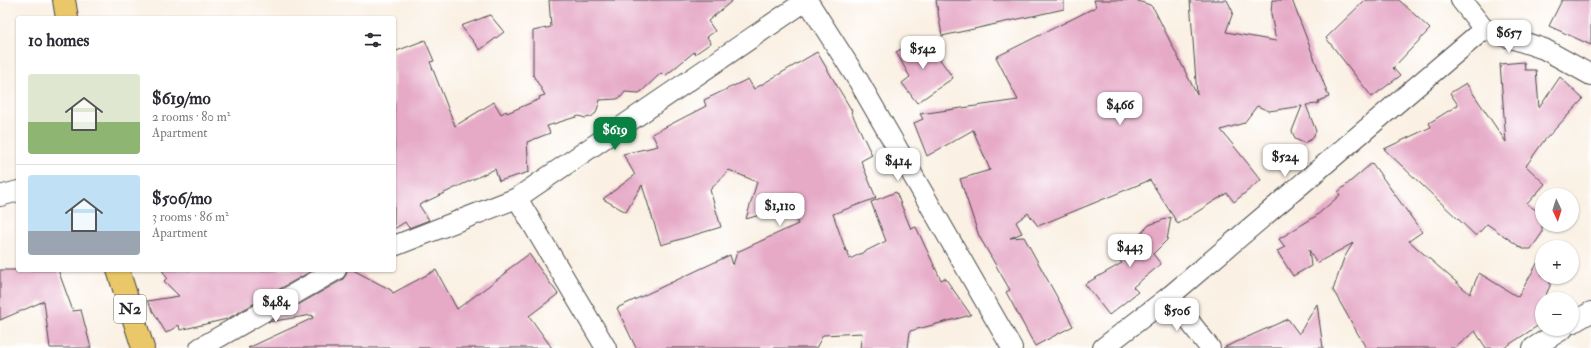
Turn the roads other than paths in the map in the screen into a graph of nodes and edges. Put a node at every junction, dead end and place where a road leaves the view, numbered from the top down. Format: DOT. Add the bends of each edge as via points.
graph roads {
  1 [pos="64,0"];
  2 [pos="807,0"];
  3 [pos="1461,0"];
  4 [pos="67,16"];
  5 [pos="1484,29"];
  6 [pos="1591,75"];
  7 [pos="16,192"];
  8 [pos="0,196"];
  9 [pos="517,198"];
  10 [pos="396,245"];
  11 [pos="119,272"];
  12 [pos="333,272"];
  13 [pos="1170,296"];
  14 [pos="1591,312"];
  15 [pos="1579,320"];
  16 [pos="1552,336"];
  17 [pos="143,348"];
  18 [pos="200,348"];
  19 [pos="606,348"];
  20 [pos="1012,348"];
  21 [pos="1103,348"];
  22 [pos="1210,348"];
  23 [pos="1533,348"];
  1 -- 4 [label="highway"];
  2 -- 9 [label="street"];
  2 -- 20 [label="street" via="858,80"];
  3 -- 5 [label="street"];
  5 -- 6 [label="street" via="1544,49"];
  5 -- 13 [label="street"];
  7 -- 8 [label="street"];
  9 -- 10 [label="street"];
  9 -- 19 [label="street"];
  11 -- 17 [label="highway, N2"];
  12 -- 18 [label="street"];
  13 -- 21 [label="street"];
  13 -- 22 [label="street"];
  14 -- 15 [label="street"];
  16 -- 23 [label="street"];
}
